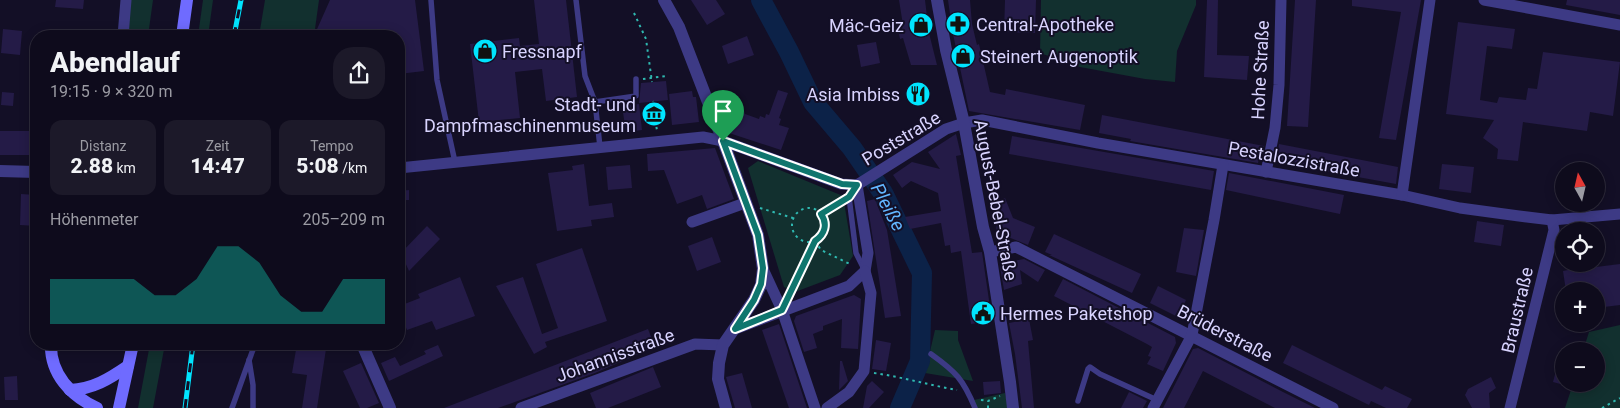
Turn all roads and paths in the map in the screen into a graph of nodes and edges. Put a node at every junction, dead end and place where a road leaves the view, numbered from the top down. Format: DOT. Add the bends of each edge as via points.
graph roads {
  1 [pos="126,0"];
  2 [pos="187,0"];
  3 [pos="431,0"];
  4 [pos="576,0"];
  5 [pos="664,0"];
  6 [pos="937,0"];
  7 [pos="1281,0"];
  8 [pos="1430,0"];
  9 [pos="1484,0"];
  10 [pos="634,13"];
  11 [pos="1620,25"];
  12 [pos="124,30"];
  13 [pos="183,30"];
  14 [pos="666,76"];
  15 [pos="652,78"];
  16 [pos="636,79"];
  17 [pos="652,82"];
  18 [pos="653,101"];
  19 [pos="595,102"];
  20 [pos="964,124"];
  21 [pos="723,141"];
  22 [pos="658,142"];
  23 [pos="600,147"];
  24 [pos="455,162"];
  25 [pos="1223,165"];
  26 [pos="405,167"];
  27 [pos="0,171"];
  28 [pos="30,172"];
  29 [pos="1266,172"];
  30 [pos="860,184"];
  31 [pos="1402,196"];
  32 [pos="849,197"];
  33 [pos="745,203"];
  34 [pos="821,214"];
  35 [pos="1620,214"];
  36 [pos="794,218"];
  37 [pos="1552,220"];
  38 [pos="692,222"];
  39 [pos="815,241"];
  40 [pos="990,252"];
  41 [pos="763,268"];
  42 [pos="865,271"];
  43 [pos="782,310"];
  44 [pos="735,329"];
  45 [pos="1192,335"];
  46 [pos="723,345"];
  47 [pos="52,350"];
  48 [pos="132,350"];
  49 [pos="253,350"];
  50 [pos="365,350"];
  51 [pos="931,354"];
  52 [pos="249,359"];
  53 [pos="128,366"];
  54 [pos="864,371"];
  55 [pos="70,390"];
  56 [pos="1011,390"];
  57 [pos="969,392"];
  58 [pos="971,398"];
  59 [pos="1620,398"];
  60 [pos="988,401"];
  61 [pos="1078,401"];
  62 [pos="1155,404"];
  63 [pos="97,408"];
  64 [pos="119,408"];
  65 [pos="232,408"];
  66 [pos="253,408"];
  67 [pos="390,408"];
  68 [pos="521,408"];
  69 [pos="726,408"];
  70 [pos="815,408"];
  71 [pos="827,408"];
  72 [pos="975,408"];
  73 [pos="988,408"];
  74 [pos="1013,408"];
  75 [pos="1333,408"];
  76 [pos="1510,408"];
  77 [pos="1602,408"];
  1 -- 12 [label="street"];
  2 -- 13 [label="main road"];
  3 -- 24 [label="lane" via="437,80"];
  4 -- 19 [label="lane" via="585,76"];
  5 -- 21 [label="street" via="679,27"];
  6 -- 20 [label="street, August-Bebel-Straße"];
  7 -- 29 [label="street, Hohe Straße" via="1279,85"];
  8 -- 31 [label="street"];
  9 -- 11 [label="street"];
  10 -- 15 [label="path" via="646,39"];
  14 -- 15 [label="path"];
  15 -- 16 [label="path"];
  15 -- 17 [label="path"];
  16 -- 19 [label="lane" via="636,96"];
  18 -- 22 [label="path"];
  19 -- 23 [label="lane"];
  20 -- 25 [label="street, Pestalozzistraße" via="982,120"];
  20 -- 30 [label="street, Poststraße" via="946,129"];
  20 -- 40 [label="street, August-Bebel-Straße"];
  21 -- 22 [label="street" via="703,137"];
  21 -- 30 [label="street" via="842,184"];
  21 -- 33 [label="street"];
  22 -- 23 [label="street"];
  23 -- 24 [label="street"];
  24 -- 26 [label="street"];
  25 -- 29 [label="street, Pestalozzistraße"];
  25 -- 45 [label="street"];
  27 -- 28 [label="street"];
  29 -- 31 [label="street, Pestalozzistraße"];
  30 -- 32 [label="lane"];
  30 -- 42 [label="street" via="868,254"];
  31 -- 37 [label="street, Pestalozzistraße" via="1460,208"];
  32 -- 34 [label="path"];
  32 -- 42 [label="lane" via="856,253"];
  33 -- 36 [label="path"];
  33 -- 38 [label="street"];
  33 -- 41 [label="street" via="758,235"];
  34 -- 36 [label="path" via="806,209"];
  34 -- 39 [label="path" via="825,229"];
  35 -- 37 [label="street, Pestalozzistraße"];
  36 -- 39 [label="path" via="794,234 804,241"];
  37 -- 76 [label="street, Braustraße" via="1554,230"];
  39 -- 42 [label="path" via="821,250"];
  39 -- 43 [label="path"];
  40 -- 45 [label="street, Brüderstraße" via="1016,247"];
  40 -- 56 [label="street, August-Bebel-Straße"];
  41 -- 43 [label="street"];
  41 -- 44 [label="street" via="754,300"];
  42 -- 43 [label="street" via="849,286"];
  42 -- 54 [label="street" via="871,293"];
  43 -- 44 [label="street"];
  43 -- 70 [label="street"];
  44 -- 46 [label="street"];
  45 -- 62 [label="street"];
  45 -- 75 [label="street, Brüderstraße"];
  46 -- 68 [label="street, Johannisstraße" via="695,344"];
  46 -- 69 [label="street" via="718,379"];
  47 -- 55 [label="main road" via="53,365"];
  48 -- 53 [label="main road"];
  49 -- 52 [label="lane"];
  50 -- 67 [label="street"];
  51 -- 57 [label="lane" via="956,372"];
  52 -- 65 [label="lane"];
  52 -- 66 [label="lane"];
  53 -- 55 [label="main road" via="100,384"];
  53 -- 64 [label="main road"];
  54 -- 57 [label="path"];
  54 -- 71 [label="street" via="849,392"];
  55 -- 63 [label="main road"];
  56 -- 60 [label="path"];
  56 -- 74 [label="street, August-Bebel-Straße"];
  57 -- 58 [label="lane"];
  58 -- 60 [label="path"];
  58 -- 72 [label="lane"];
  59 -- 77 [label="path"];
  60 -- 73 [label="path"];
  61 -- 62 [label="lane" via="1090,367"];
}
